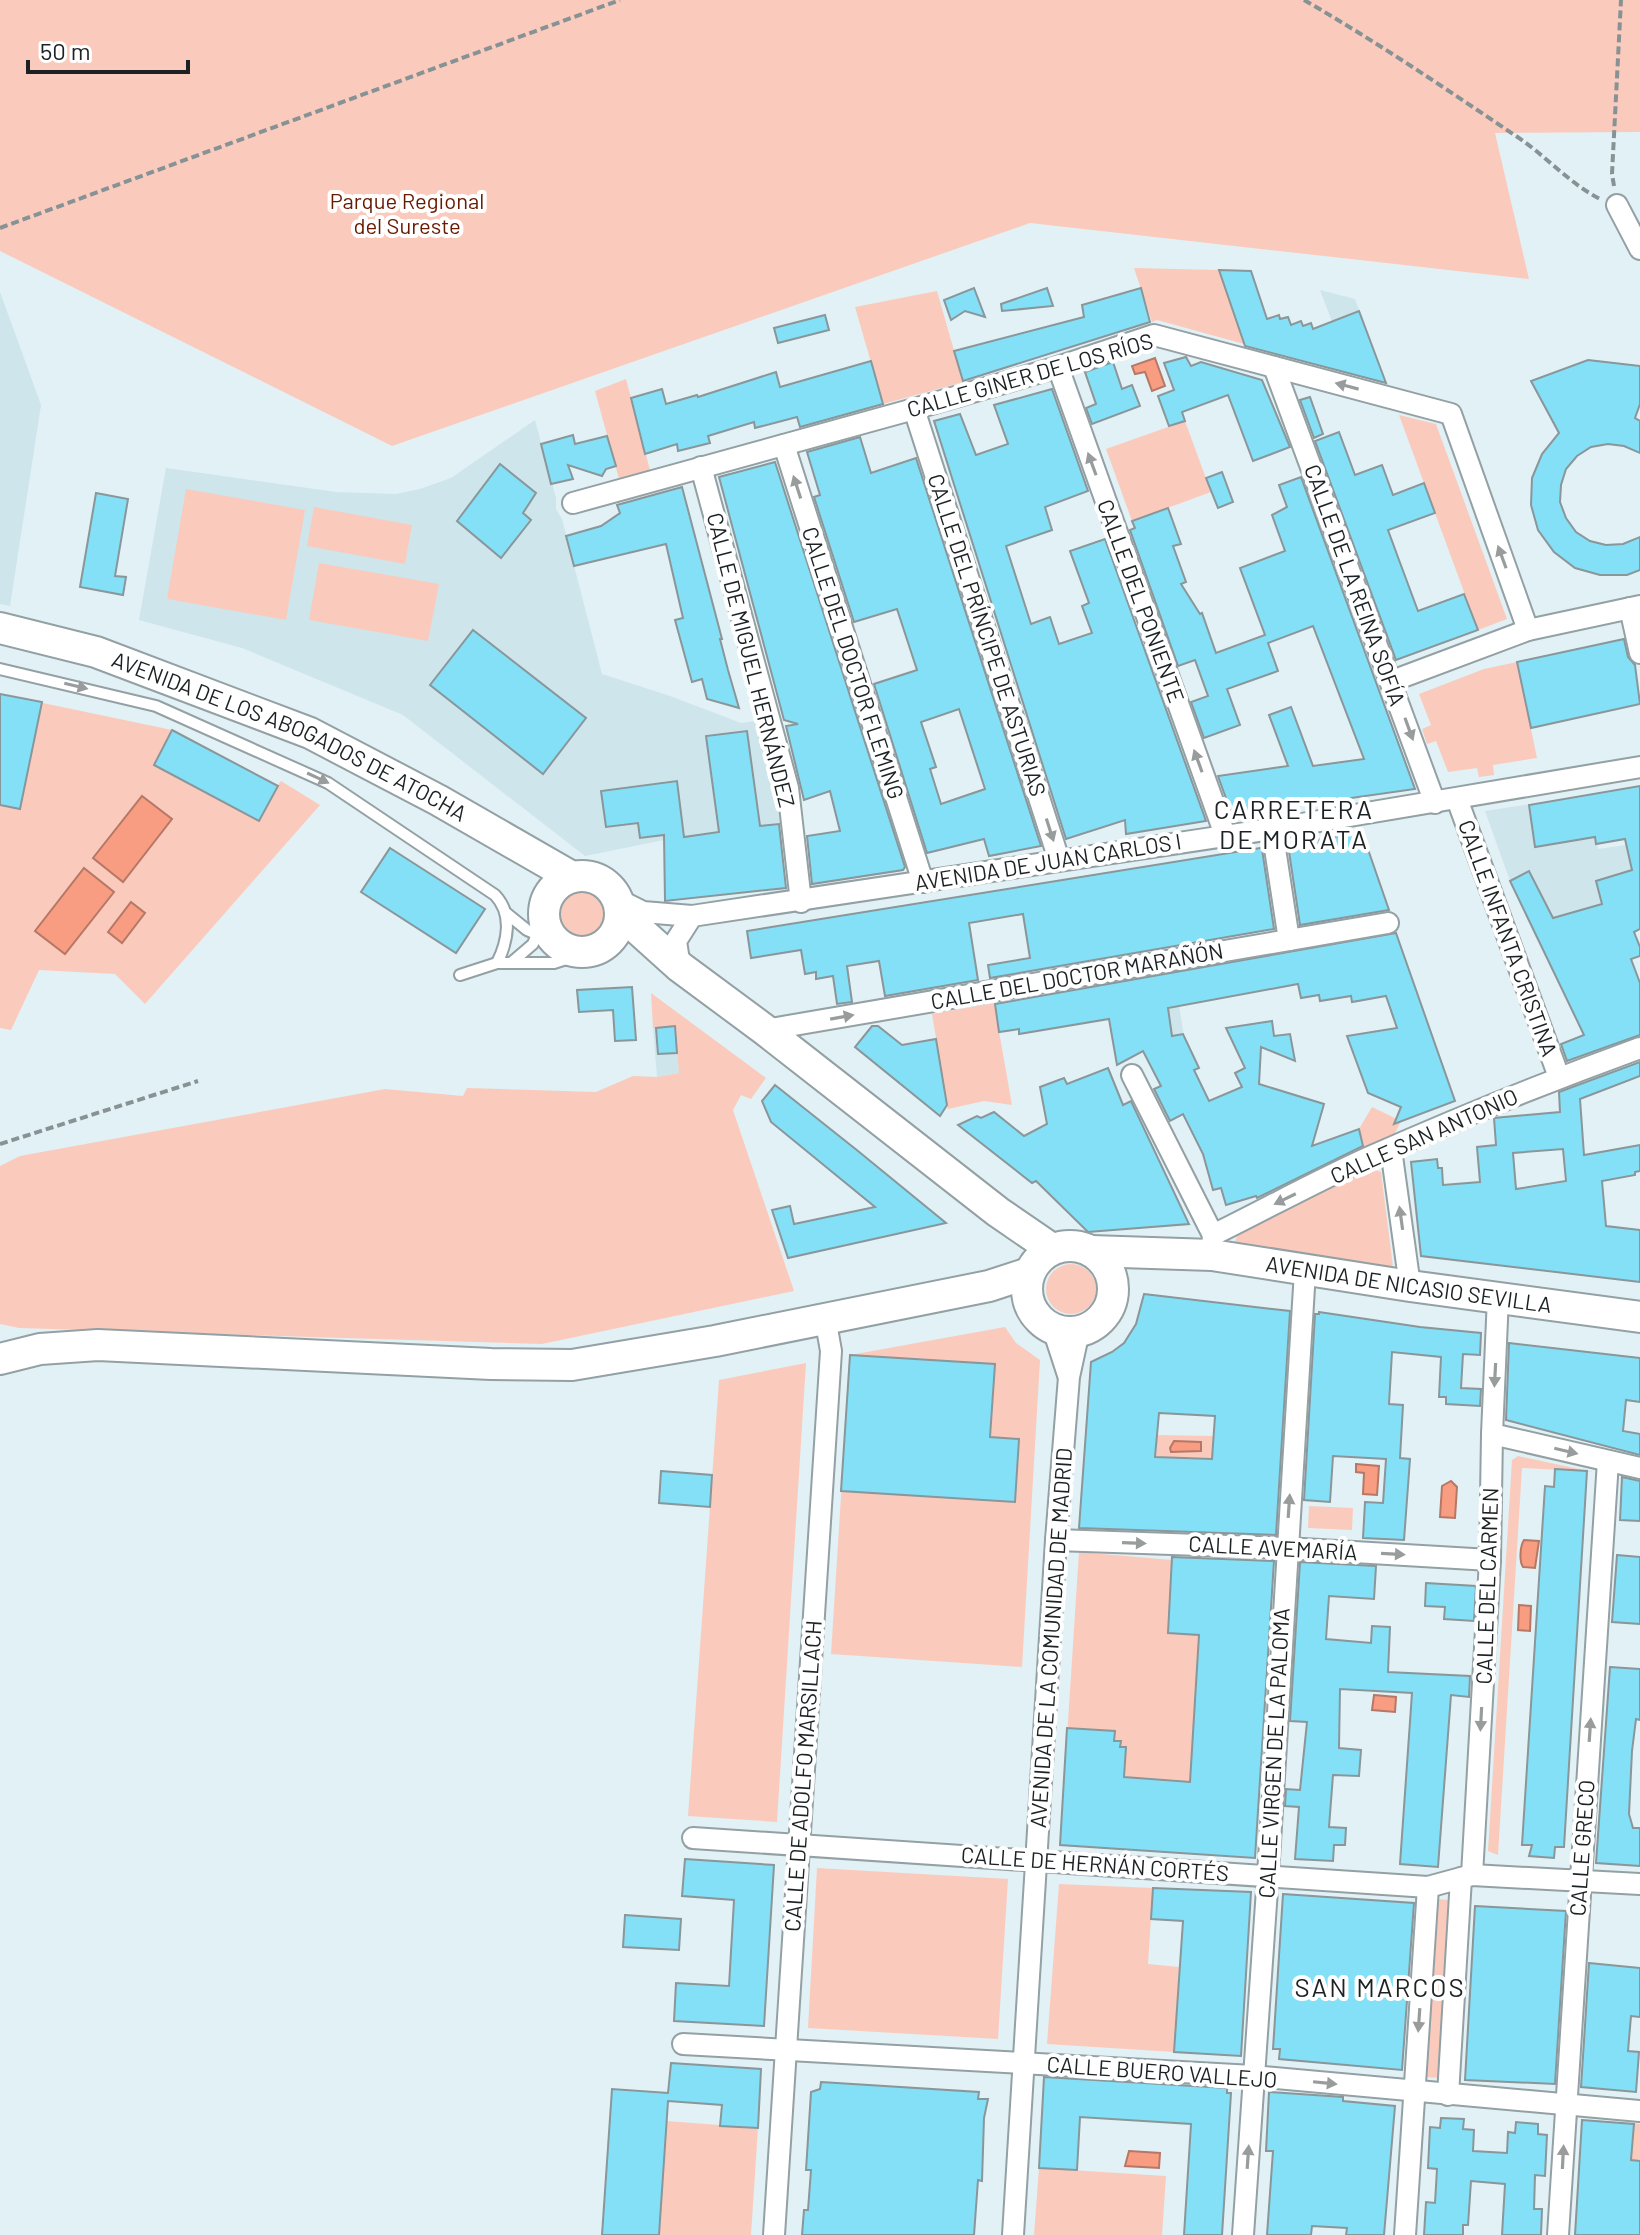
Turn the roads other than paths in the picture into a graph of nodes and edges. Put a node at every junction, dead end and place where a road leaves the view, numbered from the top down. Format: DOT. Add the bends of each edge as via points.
graph roads {
  1 [pos="1617,205"];
  2 [pos="1640,249"];
  3 [pos="1058,367"];
  4 [pos="1274,367"];
  5 [pos="914,409"];
  6 [pos="784,445"];
  7 [pos="701,467"];
  8 [pos="573,503"];
  9 [pos="1635,607"];
  10 [pos="0,628"];
  11 [pos="1528,630"];
  12 [pos="1640,653"];
  13 [pos="0,669"];
  14 [pos="1392,681"];
  15 [pos="1640,767"];
  16 [pos="1457,799"];
  17 [pos="1435,803"];
  18 [pos="1272,829"];
  19 [pos="1225,835"];
  20 [pos="1059,860"];
  21 [pos="923,882"];
  22 [pos="801,902"];
  23 [pos="618,906"];
  24 [pos="506,913"];
  25 [pos="552,913"];
  26 [pos="692,916"];
  27 [pos="1388,923"];
  28 [pos="1289,940"];
  29 [pos="596,948"];
  30 [pos="512,962"];
  31 [pos="497,963"];
  32 [pos="680,967"];
  33 [pos="460,975"];
  34 [pos="765,1030"];
  35 [pos="1640,1048"];
  36 [pos="1132,1075"];
  37 [pos="1559,1077"];
  38 [pos="1391,1149"];
  39 [pos="1212,1245"];
  40 [pos="1091,1251"];
  41 [pos="1178,1253"];
  42 [pos="1305,1271"];
  43 [pos="1036,1272"];
  44 [pos="1410,1286"];
  45 [pos="1113,1291"];
  46 [pos="1498,1297"];
  47 [pos="825,1317"];
  48 [pos="1640,1317"];
  49 [pos="1066,1330"];
  50 [pos="0,1359"];
  51 [pos="1492,1434"];
  52 [pos="1608,1461"];
  53 [pos="1640,1468"];
  54 [pos="1056,1540"];
  55 [pos="1286,1548"];
  56 [pos="1490,1560"];
  57 [pos="693,1838"];
  58 [pos="798,1843"];
  59 [pos="1037,1862"];
  60 [pos="1268,1875"];
  61 [pos="1466,1876"];
  62 [pos="1580,1880"];
  63 [pos="1640,1884"];
  64 [pos="1428,1887"];
  65 [pos="683,2044"];
  66 [pos="786,2049"];
  67 [pos="1024,2063"];
  68 [pos="1253,2076"];
  69 [pos="1414,2092"];
  70 [pos="1448,2095"];
  71 [pos="1566,2106"];
  72 [pos="1640,2111"];
  73 [pos="774,2235"];
  74 [pos="1013,2235"];
  75 [pos="1243,2235"];
  76 [pos="1405,2235"];
  77 [pos="1558,2235"];
  1 -- 2 [label="street"];
  3 -- 4 [label="street, CALLE GINER DE LOS RÍOS" via="1154,335"];
  3 -- 5 [label="street, CALLE GINER DE LOS RÍOS"];
  19 -- 3 [label="street, CALLE DEL PONIENTE, one-way"];
  11 -- 4 [label="street, CALLE GINER DE LOS RÍOS, one-way" via="1451,414"];
  4 -- 14 [label="street, CALLE DE LA REINA SOFÍA"];
  5 -- 6 [label="street, CALLE GINER DE LOS RÍOS"];
  5 -- 20 [label="street, CALLE DEL PRÍNCIPE DE ASTURIAS, one-way"];
  6 -- 7 [label="street, CALLE GINER DE LOS RÍOS"];
  21 -- 6 [label="street, CALLE DEL DOCTOR FLEMING, one-way"];
  7 -- 8 [label="street, CALLE GINER DE LOS RÍOS"];
  7 -- 22 [label="street, CALLE DE MIGUEL HERNÁNDEZ" via="788,788"];
  9 -- 11 [label="street"];
  9 -- 12 [label="street"];
  10 -- 25 [label="main road, AVENIDA DE LOS ABOGADOS DE ATOCHA" via="96,652 310,733 511,843"];
  11 -- 14 [label="street"];
  13 -- 24 [label="lane, one-way" via="156,706 328,783 495,895"];
  14 -- 17 [label="street, CALLE DE LA REINA SOFÍA, one-way"];
  15 -- 16 [label="street, AVENIDA DE JUAN CARLOS I"];
  16 -- 17 [label="street, AVENIDA DE JUAN CARLOS I"];
  16 -- 37 [label="street, CALLE INFANTA CRISTINA"];
  17 -- 18 [label="street, AVENIDA DE JUAN CARLOS I"];
  18 -- 19 [label="street, AVENIDA DE JUAN CARLOS I"];
  18 -- 28 [label="street"];
  19 -- 20 [label="street, AVENIDA DE JUAN CARLOS I"];
  20 -- 21 [label="street, AVENIDA DE JUAN CARLOS I"];
  21 -- 22 [label="street, AVENIDA DE JUAN CARLOS I"];
  22 -- 26 [label="street, AVENIDA DE JUAN CARLOS I"];
  23 -- 25 [label="main road" via="606,884 580,876"];
  23 -- 26 [label="street, AVENIDA DE JUAN CARLOS I"];
  23 -- 29 [label="main road" via="615,932"];
  23 -- 32 [label="main road"];
  24 -- 25 [label="lane" via="527,930"];
  24 -- 31 [label="lane" via="504,951"];
  25 -- 29 [label="main road" via="579,952"];
  25 -- 30 [label="lane" via="529,949"];
  26 -- 32 [label="street" via="676,941"];
  27 -- 28 [label="street, CALLE DEL DOCTOR MARAÑÓN"];
  34 -- 28 [label="street, CALLE DEL DOCTOR MARAÑÓN, one-way"];
  29 -- 30 [label="lane" via="554,963"];
  29 -- 32 [label="main road" via="639,951"];
  30 -- 31 [label="lane"];
  31 -- 33 [label="lane"];
  32 -- 34 [label="main road"];
  34 -- 43 [label="main road" via="998,1212"];
  35 -- 37 [label="street, CALLE SAN ANTONIO"];
  36 -- 39 [label="street"];
  37 -- 38 [label="street, CALLE SAN ANTONIO"];
  38 -- 39 [label="street, CALLE SAN ANTONIO, one-way"];
  44 -- 38 [label="street, one-way"];
  39 -- 41 [label="main road, AVENIDA DE NICASIO SEVILLA"];
  39 -- 42 [label="main road, AVENIDA DE NICASIO SEVILLA"];
  40 -- 41 [label="main road, AVENIDA DE NICASIO SEVILLA"];
  40 -- 43 [label="main road" via="1072,1246"];
  40 -- 45 [label="main road" via="1108,1268"];
  41 -- 45 [label="main road, AVENIDA DE NICASIO SEVILLA" via="1135,1272"];
  42 -- 44 [label="main road, AVENIDA DE NICASIO SEVILLA"];
  55 -- 42 [label="street, CALLE VIRGEN DE LA PALOMA, one-way"];
  43 -- 47 [label="main road"];
  43 -- 49 [label="main road" via="1042,1322"];
  44 -- 46 [label="main road, AVENIDA DE NICASIO SEVILLA"];
  45 -- 49 [label="main road" via="1103,1317 1092,1326"];
  46 -- 48 [label="main road, AVENIDA DE NICASIO SEVILLA"];
  46 -- 51 [label="street, CALLE DEL CARMEN, one-way"];
  47 -- 50 [label="main road" via="572,1365 98,1345 40,1349"];
  47 -- 58 [label="street, CALLE DE ADOLFO MARSILLACH" via="831,1351"];
  49 -- 54 [label="street, AVENIDA DE LA COMUNIDAD DE MADRID" via="1069,1377"];
  51 -- 52 [label="street, one-way"];
  51 -- 56 [label="street, CALLE DEL CARMEN"];
  52 -- 53 [label="street"];
  62 -- 52 [label="street, CALLE GRECO, one-way"];
  54 -- 55 [label="street, CALLE AVEMARÍA, one-way"];
  54 -- 59 [label="street, AVENIDA DE LA COMUNIDAD DE MADRID"];
  55 -- 56 [label="street, CALLE AVEMARÍA, one-way"];
  55 -- 60 [label="street, CALLE VIRGEN DE LA PALOMA"];
  56 -- 61 [label="street, CALLE DEL CARMEN, one-way"];
  57 -- 58 [label="street, CALLE DE HERNÁN CORTÉS"];
  58 -- 59 [label="street, CALLE DE HERNÁN CORTÉS"];
  58 -- 66 [label="street, CALLE DE ADOLFO MARSILLACH"];
  59 -- 60 [label="street, CALLE DE HERNÁN CORTÉS"];
  59 -- 67 [label="street, AVENIDA DE LA COMUNIDAD DE MADRID"];
  60 -- 64 [label="street, CALLE DE HERNÁN CORTÉS"];
  60 -- 68 [label="street, CALLE VIRGEN DE LA PALOMA"];
  61 -- 62 [label="street, CALLE DE HERNÁN CORTÉS"];
  61 -- 64 [label="street, CALLE DE HERNÁN CORTÉS"];
  61 -- 70 [label="street, CALLE DEL CARMEN"];
  62 -- 63 [label="street, CALLE DE HERNÁN CORTÉS"];
  62 -- 71 [label="street, CALLE GRECO"];
  64 -- 69 [label="street, one-way"];
  65 -- 66 [label="street, CALLE BUERO VALLEJO"];
  66 -- 67 [label="street, CALLE BUERO VALLEJO"];
  66 -- 73 [label="street, CALLE DE ADOLFO MARSILLACH"];
  67 -- 68 [label="street, CALLE BUERO VALLEJO"];
  67 -- 74 [label="street, AVENIDA DE LA COMUNIDAD DE MADRID"];
  68 -- 69 [label="street, CALLE BUERO VALLEJO, one-way"];
  75 -- 68 [label="street, CALLE VIRGEN DE LA PALOMA, one-way"];
  69 -- 70 [label="street, CALLE BUERO VALLEJO"];
  69 -- 76 [label="street"];
  70 -- 71 [label="street, CALLE BUERO VALLEJO"];
  71 -- 72 [label="street, CALLE BUERO VALLEJO"];
  77 -- 71 [label="street, CALLE GRECO, one-way"];
}
